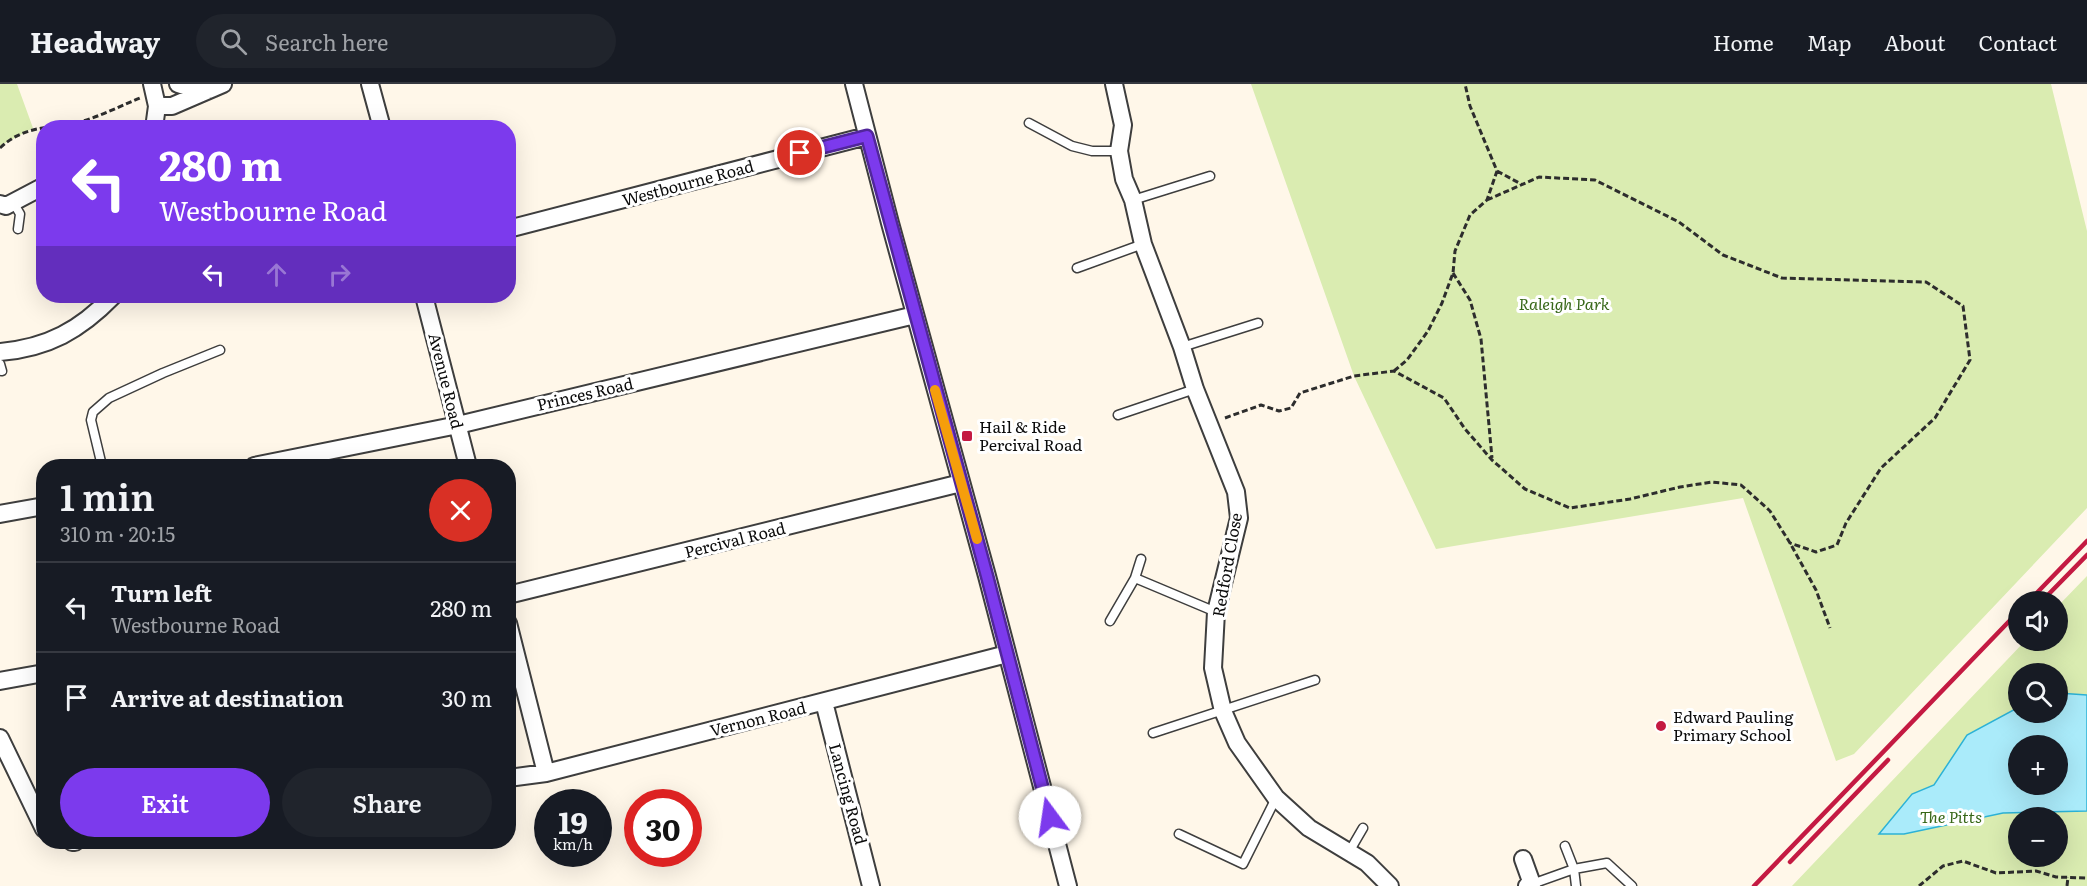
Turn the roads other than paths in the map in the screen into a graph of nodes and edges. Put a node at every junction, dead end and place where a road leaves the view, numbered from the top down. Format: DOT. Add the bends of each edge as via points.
graph roads {
  1 [pos="178,84"];
  2 [pos="370,84"];
  3 [pos="854,84"];
  4 [pos="1114,84"];
  5 [pos="216,87"];
  6 [pos="154,95"];
  7 [pos="154,120"];
  8 [pos="379,120"];
  9 [pos="1029,123"];
  10 [pos="867,136"];
  11 [pos="1119,151"];
  12 [pos="1210,176"];
  13 [pos="36,190"];
  14 [pos="1133,200"];
  15 [pos="6,203"];
  16 [pos="516,227"];
  17 [pos="18,230"];
  18 [pos="1143,244"];
  19 [pos="1077,268"];
  20 [pos="105,303"];
  21 [pos="426,303"];
  22 [pos="915,315"];
  23 [pos="1258,323"];
  24 [pos="1182,347"];
  25 [pos="220,350"];
  26 [pos="0,352"];
  27 [pos="1195,389"];
  28 [pos="1118,415"];
  29 [pos="458,425"];
  30 [pos="100,459"];
  31 [pos="289,459"];
  32 [pos="466,459"];
  33 [pos="961,483"];
  34 [pos="36,507"];
  35 [pos="0,514"];
  36 [pos="1141,559"];
  37 [pos="1135,578"];
  38 [pos="516,593"];
  39 [pos="1216,612"];
  40 [pos="1110,621"];
  41 [pos="1006,654"];
  42 [pos="516,655"];
  43 [pos="36,674"];
  44 [pos="1315,680"];
  45 [pos="0,681"];
  46 [pos="824,702"];
  47 [pos="1223,711"];
  48 [pos="1153,733"];
  49 [pos="0,738"];
  50 [pos="546,773"];
  51 [pos="516,777"];
  52 [pos="1276,798"];
  53 [pos="36,812"];
  54 [pos="1363,828"];
  55 [pos="1179,834"];
  56 [pos="1565,846"];
  57 [pos="1349,852"];
  58 [pos="1523,859"];
  59 [pos="1574,869"];
  60 [pos="871,886"];
  61 [pos="1068,886"];
  62 [pos="1390,886"];
  63 [pos="1530,886"];
  64 [pos="1576,886"];
  65 [pos="1632,886"];
  1 -- 5 [label="street" via="190,88"];
  2 -- 8 [label="street"];
  3 -- 10 [label="street"];
  4 -- 11 [label="street, Redford Close" via="1123,125"];
  5 -- 6 [label="street" via="172,106"];
  6 -- 7 [label="street"];
  9 -- 11 [label="lane" via="1072,146"];
  10 -- 16 [label="street, Westbourne Road"];
  10 -- 22 [label="street"];
  11 -- 14 [label="street, Redford Close"];
  12 -- 14 [label="lane"];
  13 -- 15 [label="street"];
  14 -- 18 [label="street, Redford Close"];
  15 -- 17 [label="lane" via="20,214"];
  18 -- 19 [label="lane"];
  18 -- 24 [label="street, Redford Close"];
  20 -- 26 [label="street" via="66,334 40,346"];
  21 -- 29 [label="street, Avenue Road"];
  22 -- 29 [label="street, Princes Road"];
  22 -- 33 [label="street"];
  23 -- 24 [label="lane"];
  24 -- 27 [label="street, Redford Close"];
  25 -- 30 [label="lane" via="98,405 91,420"];
  27 -- 28 [label="lane"];
  27 -- 39 [label="street, Redford Close" via="1244,521"];
  29 -- 31 [label="street, Princes Road"];
  29 -- 32 [label="street, Avenue Road"];
  33 -- 38 [label="street, Percival Road"];
  33 -- 41 [label="street"];
  34 -- 35 [label="street"];
  36 -- 37 [label="lane"];
  37 -- 39 [label="lane"];
  37 -- 40 [label="lane"];
  39 -- 47 [label="street, Redford Close" via="1213,668"];
  41 -- 46 [label="street, Vernon Road"];
  41 -- 61 [label="street"];
  42 -- 50 [label="street"];
  43 -- 45 [label="street"];
  44 -- 47 [label="lane"];
  46 -- 50 [label="street, Vernon Road"];
  46 -- 60 [label="street, Lancing Road"];
  47 -- 48 [label="lane"];
  47 -- 52 [label="street, Redford Close" via="1237,743"];
  49 -- 53 [label="street"];
  50 -- 51 [label="street, Vernon Road"];
  52 -- 55 [label="lane" via="1243,864"];
  52 -- 57 [label="street, Redford Close" via="1309,828"];
  54 -- 57 [label="lane"];
  56 -- 59 [label="lane"];
  57 -- 62 [label="street, Redford Close" via="1367,863"];
  58 -- 63 [label="street"];
  59 -- 63 [label="lane"];
  59 -- 64 [label="lane"];
  59 -- 65 [label="lane" via="1607,863"];
}
